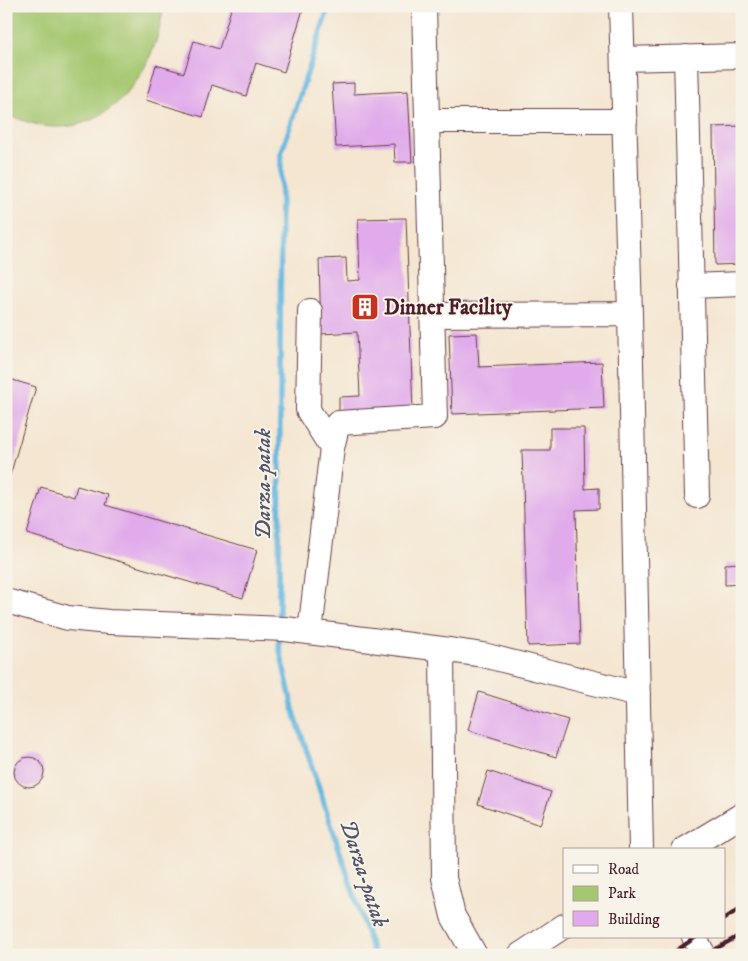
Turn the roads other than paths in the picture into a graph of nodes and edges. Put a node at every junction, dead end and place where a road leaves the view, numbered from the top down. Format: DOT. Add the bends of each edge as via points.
graph roads {
  1 [pos="424,6"];
  2 [pos="622,6"];
  3 [pos="742,56"];
  4 [pos="686,57"];
  5 [pos="623,59"];
  6 [pos="427,121"];
  7 [pos="625,121"];
  8 [pos="742,284"];
  9 [pos="691,286"];
  10 [pos="310,311"];
  11 [pos="630,314"];
  12 [pos="432,315"];
  13 [pos="332,448"];
  14 [pos="696,496"];
  15 [pos="6,601"];
  16 [pos="310,632"];
  17 [pos="442,649"];
  18 [pos="638,694"];
  19 [pos="742,815"];
  20 [pos="641,848"];
  21 [pos="687,848"];
  22 [pos="563,927"];
  23 [pos="695,938"];
  24 [pos="526,953"];
  25 [pos="475,955"];
  26 [pos="704,955"];
  1 -- 6 [label="lane"];
  2 -- 5 [label="lane"];
  3 -- 4 [label="lane"];
  4 -- 5 [label="lane"];
  4 -- 9 [label="lane"];
  5 -- 7 [label="lane"];
  6 -- 7 [label="lane"];
  6 -- 12 [label="lane"];
  7 -- 11 [label="lane"];
  8 -- 9 [label="lane"];
  9 -- 14 [label="lane"];
  10 -- 13 [label="lane" via="308,410"];
  11 -- 12 [label="lane"];
  11 -- 18 [label="lane"];
  12 -- 13 [label="lane" via="435,417 338,424"];
  13 -- 16 [label="lane"];
  15 -- 16 [label="lane" via="68,618"];
  16 -- 17 [label="lane"];
  17 -- 18 [label="lane" via="484,655"];
  17 -- 25 [label="lane" via="444,878 453,916"];
  18 -- 20 [label="lane"];
  19 -- 21 [label="lane"];
  22 -- 24 [label="lane"];
  23 -- 26 [label="lane"];
}
